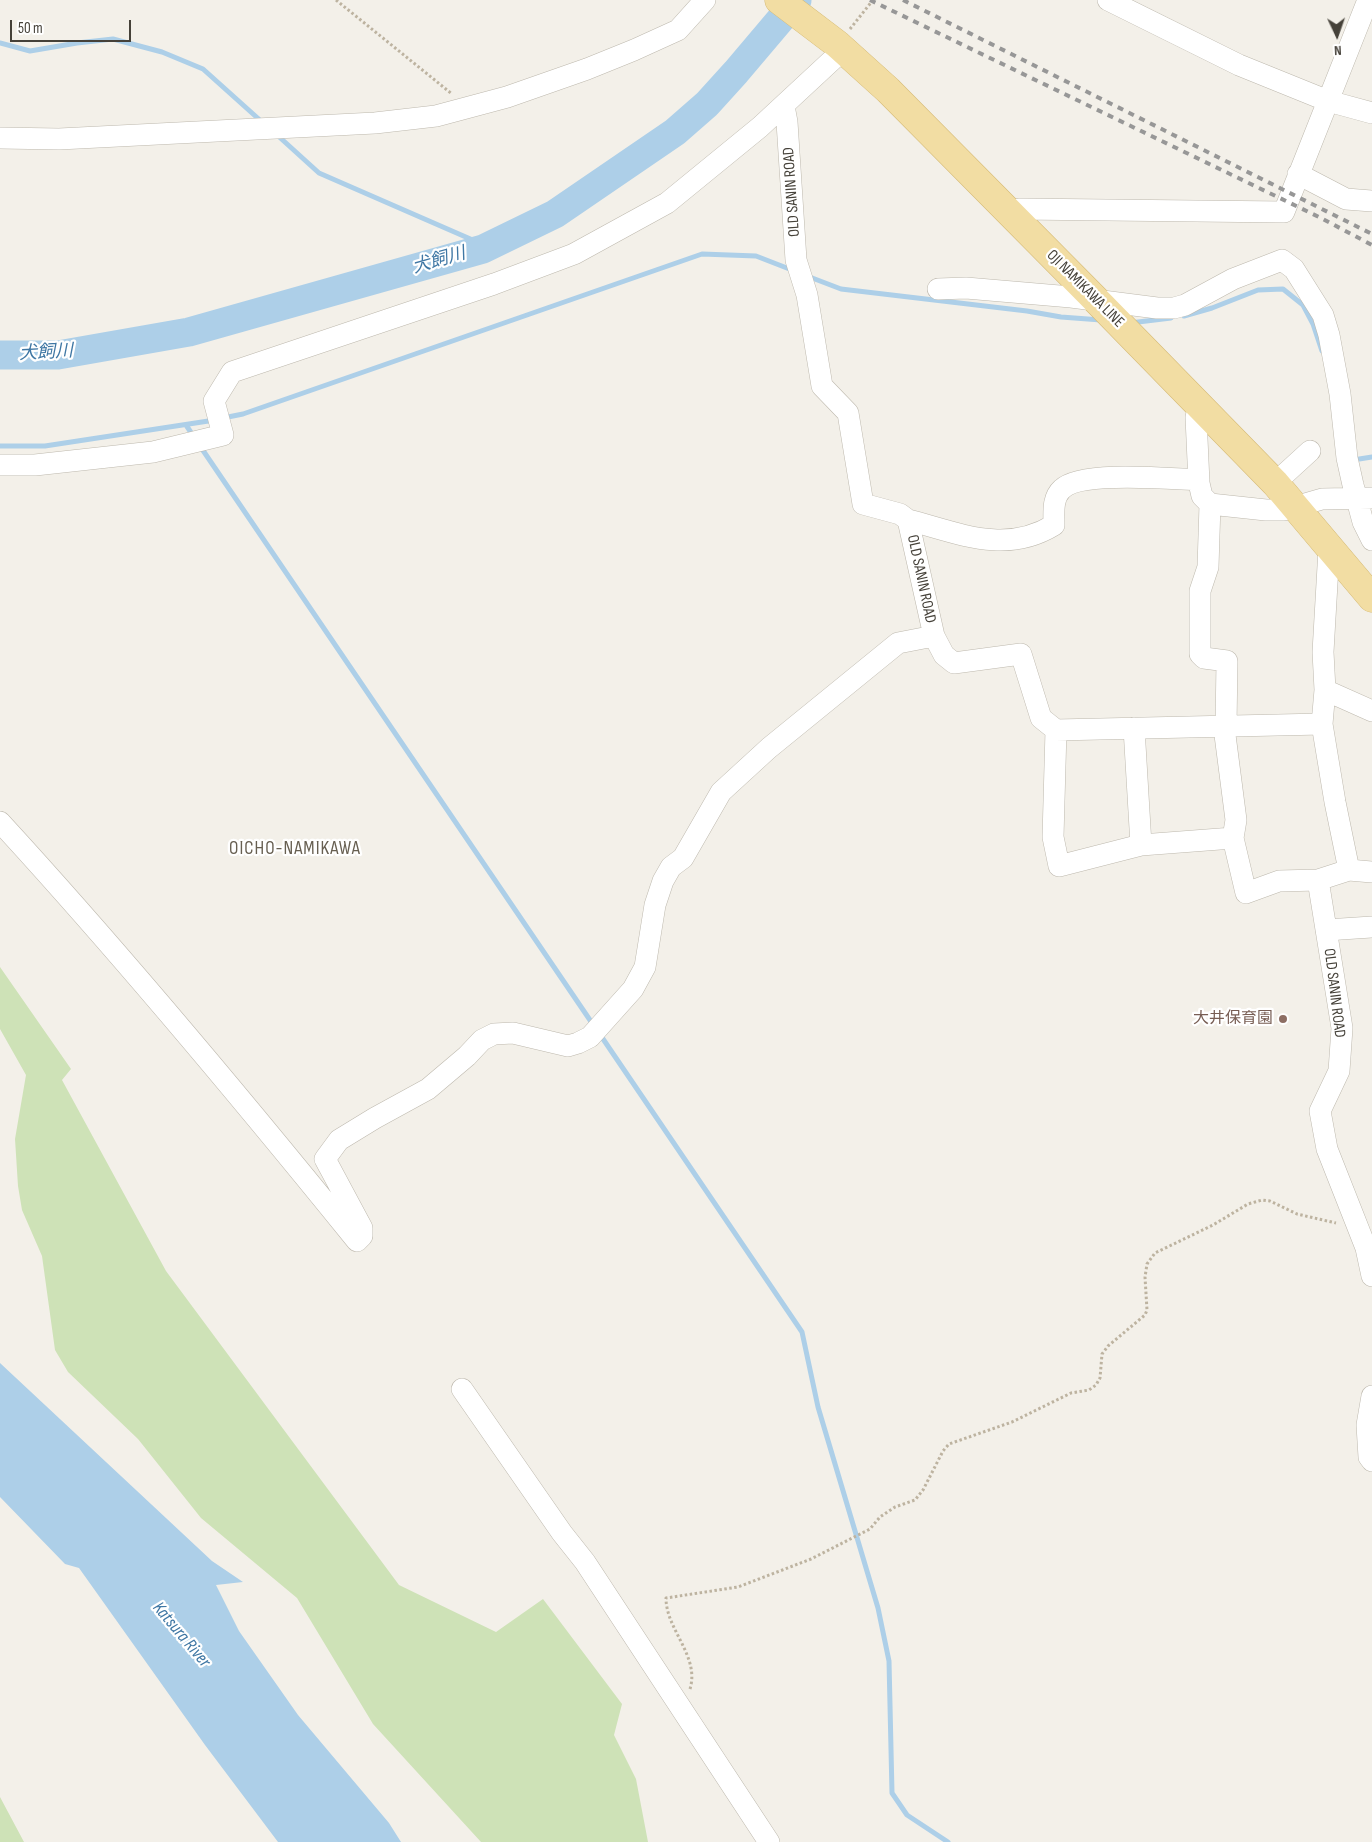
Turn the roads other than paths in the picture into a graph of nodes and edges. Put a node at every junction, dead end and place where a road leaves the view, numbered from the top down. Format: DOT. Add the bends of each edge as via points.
graph roads {
  1 [pos="705,0"];
  2 [pos="779,0"];
  3 [pos="1108,0"];
  4 [pos="1367,0"];
  5 [pos="840,47"];
  6 [pos="1328,101"];
  7 [pos="784,106"];
  8 [pos="1372,113"];
  9 [pos="0,138"];
  10 [pos="1298,174"];
  11 [pos="1372,201"];
  12 [pos="1009,212"];
  13 [pos="938,289"];
  14 [pos="1099,303"];
  15 [pos="1200,406"];
  16 [pos="1310,452"];
  17 [pos="0,465"];
  18 [pos="1199,480"];
  19 [pos="1275,483"];
  20 [pos="1364,498"];
  21 [pos="1210,504"];
  22 [pos="1294,507"];
  23 [pos="908,520"];
  24 [pos="1372,540"];
  25 [pos="1329,548"];
  26 [pos="1372,598"];
  27 [pos="934,636"];
  28 [pos="1324,690"];
  29 [pos="1372,711"];
  30 [pos="1322,724"];
  31 [pos="1226,726"];
  32 [pos="1134,728"];
  33 [pos="1056,730"];
  34 [pos="0,822"];
  35 [pos="1233,838"];
  36 [pos="1141,845"];
  37 [pos="1349,870"];
  38 [pos="1372,872"];
  39 [pos="1318,880"];
  40 [pos="1372,927"];
  41 [pos="1326,930"];
  42 [pos="1364,1230"];
  43 [pos="1372,1276"];
  44 [pos="462,1389"];
  45 [pos="1372,1396"];
  46 [pos="1372,1461"];
  47 [pos="769,1842"];
  1 -- 9 [label="street" via="678,30 634,50 507,97 436,116 375,123 59,139"];
  2 -- 5 [label="main road, OJI NAMIKAWA LINE"];
  3 -- 6 [label="street" via="1239,65"];
  4 -- 6 [label="street"];
  5 -- 7 [label="street"];
  5 -- 12 [label="main road, OJI NAMIKAWA LINE" via="888,90"];
  6 -- 8 [label="street"];
  6 -- 10 [label="street"];
  7 -- 17 [label="street" via="667,203 574,254 232,372 214,401 223,435 153,452 35,466"];
  7 -- 23 [label="street, OLD SANIN ROAD" via="796,260 807,296 822,386 848,413 863,504 900,514"];
  10 -- 11 [label="street" via="1346,199"];
  10 -- 12 [label="street" via="1284,212 1019,209"];
  12 -- 14 [label="main road, OJI NAMIKAWA LINE"];
  13 -- 14 [label="street" via="966,288"];
  14 -- 15 [label="main road, OJI NAMIKAWA LINE"];
  14 -- 20 [label="street" via="1174,308 1232,279 1282,260 1294,269 1323,315 1340,394 1347,458"];
  15 -- 18 [label="street" via="1196,417"];
  15 -- 19 [label="main road, OJI NAMIKAWA LINE"];
  16 -- 19 [label="street"];
  18 -- 21 [label="street" via="1202,496"];
  18 -- 23 [label="street" via="1102,477 1079,481 1062,488 1054,500 1054,525 1039,534 1010,541 987,541"];
  19 -- 22 [label="main road, OJI NAMIKAWA LINE"];
  20 -- 22 [label="street" via="1322,499"];
  20 -- 24 [label="street" via="1363,522"];
  21 -- 22 [label="street" via="1266,510"];
  21 -- 31 [label="street" via="1208,567 1200,591 1200,654 1204,658 1227,660"];
  22 -- 25 [label="main road, OJI NAMIKAWA LINE"];
  23 -- 27 [label="street, OLD SANIN ROAD"];
  25 -- 26 [label="main road, OJI NAMIKAWA LINE"];
  25 -- 28 [label="street"];
  27 -- 33 [label="street, OLD SANIN ROAD" via="944,655 954,663 1021,654 1041,718"];
  27 -- 34 [label="street" via="898,643 769,748 721,792 683,858 663,881 646,967 633,989 590,1037 568,1046 513,1033 494,1034 482,1040 428,1089 340,1140 325,1159 362,1228 362,1236 357,1241 244,1101"];
  28 -- 29 [label="street"];
  28 -- 30 [label="street"];
  30 -- 31 [label="street"];
  30 -- 37 [label="street"];
  31 -- 32 [label="street"];
  31 -- 35 [label="street" via="1224,735 1236,820"];
  32 -- 33 [label="street"];
  32 -- 36 [label="street"];
  33 -- 36 [label="street" via="1053,838 1059,866"];
  35 -- 36 [label="street"];
  35 -- 39 [label="street" via="1246,893 1279,881"];
  37 -- 38 [label="street"];
  37 -- 39 [label="street"];
  39 -- 41 [label="street, OLD SANIN ROAD"];
  40 -- 41 [label="street"];
  41 -- 42 [label="street, OLD SANIN ROAD" via="1342,1028 1339,1071 1320,1111 1327,1149"];
  42 -- 43 [label="street, OLD SANIN ROAD"];
  44 -- 47 [label="street" via="585,1562"];
  45 -- 46 [label="street" via="1367,1425"];
}
